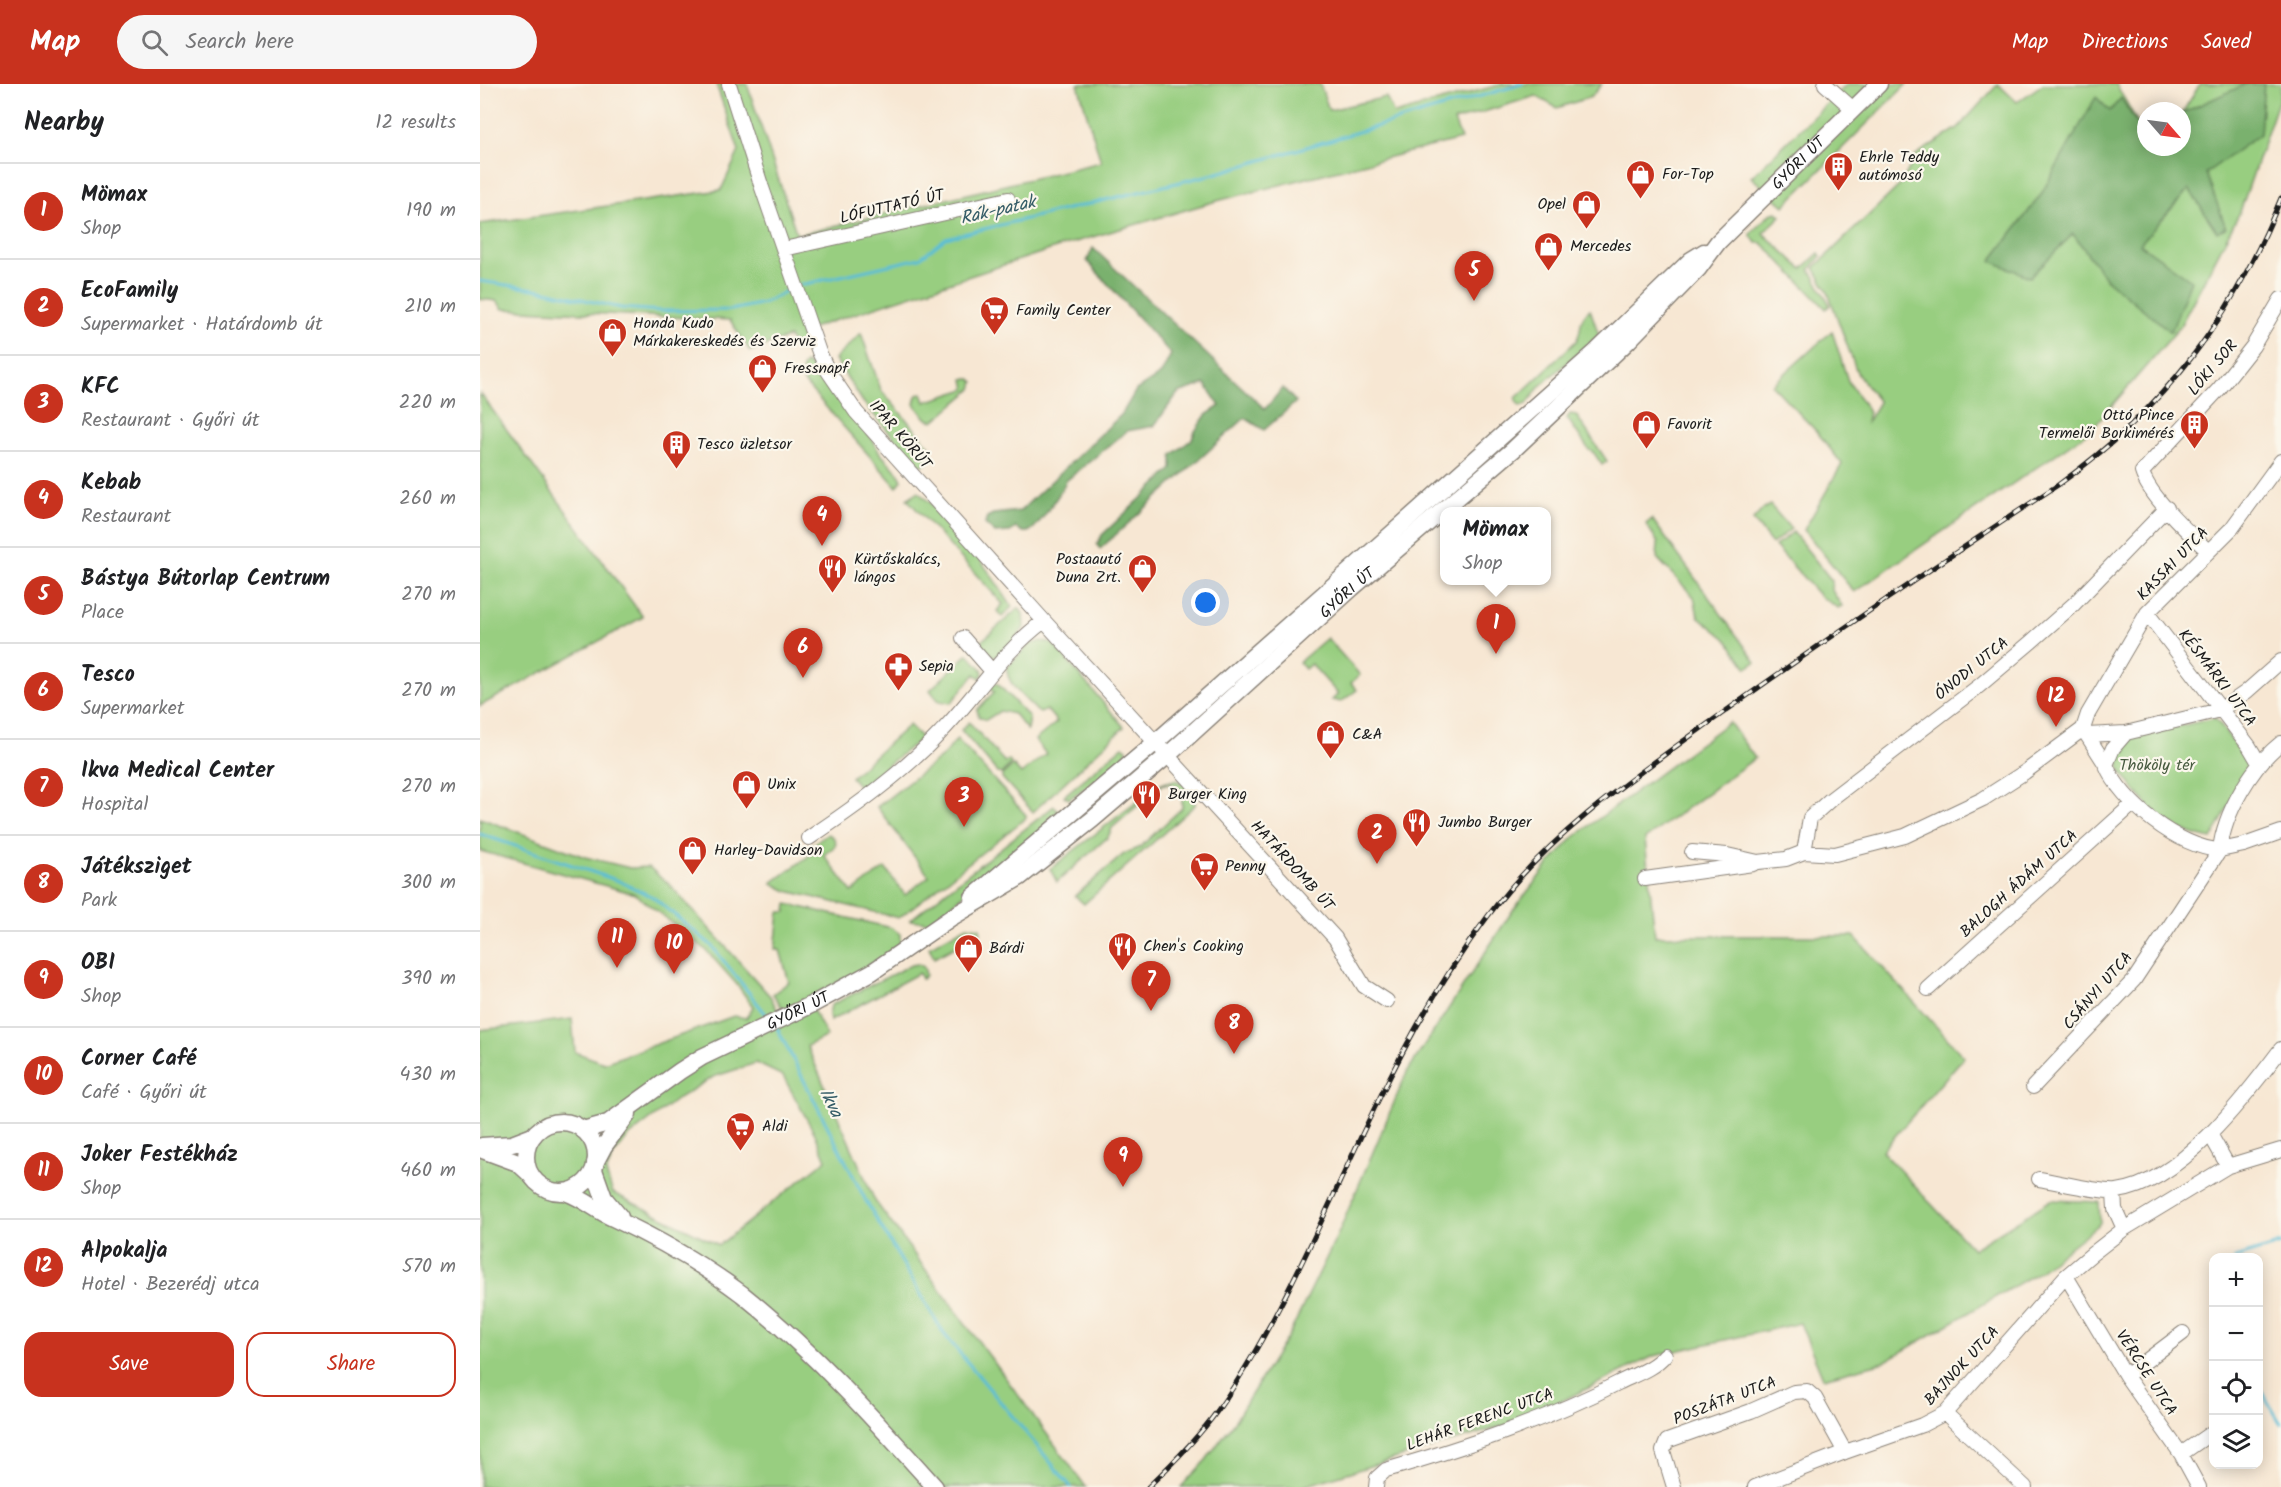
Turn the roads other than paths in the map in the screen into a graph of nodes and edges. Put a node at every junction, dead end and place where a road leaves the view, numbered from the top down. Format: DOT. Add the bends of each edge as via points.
graph roads {
  1 [pos="729,84"];
  2 [pos="1825,84"];
  3 [pos="1879,84"];
  4 [pos="1853,109"];
  5 [pos="1008,199"];
  6 [pos="1718,242"];
  7 [pos="784,249"];
  8 [pos="2281,299"];
  9 [pos="2281,461"];
  10 [pos="1446,507"];
  11 [pos="2167,508"];
  12 [pos="1440,513"];
  13 [pos="2208,551"];
  14 [pos="2147,614"];
  15 [pos="1044,621"];
  16 [pos="963,638"];
  17 [pos="2281,661"];
  18 [pos="992,670"];
  19 [pos="2220,710"];
  20 [pos="2085,732"];
  21 [pos="2126,733"];
  22 [pos="1156,742"];
  23 [pos="2281,743"];
  24 [pos="1168,755"];
  25 [pos="2259,763"];
  26 [pos="2106,765"];
  27 [pos="2133,804"];
  28 [pos="2281,832"];
  29 [pos="809,838"];
  30 [pos="2220,850"];
  31 [pos="1692,852"];
  32 [pos="1804,852"];
  33 [pos="1758,862"];
  34 [pos="1645,879"];
  35 [pos="952,917"];
  36 [pos="1928,989"];
  37 [pos="1387,1001"];
  38 [pos="2281,1049"];
  39 [pos="2033,1087"];
  40 [pos="639,1099"];
  41 [pos="583,1130"];
  42 [pos="2210,1134"];
  43 [pos="533,1136"];
  44 [pos="480,1147"];
  45 [pos="2281,1150"];
  46 [pos="2228,1166"];
  47 [pos="594,1167"];
  48 [pos="531,1175"];
  49 [pos="2040,1179"];
  50 [pos="565,1192"];
  51 [pos="2114,1192"];
  52 [pos="627,1224"];
  53 [pos="2124,1229"];
  54 [pos="2066,1276"];
  55 [pos="2183,1333"];
  56 [pos="1665,1355"];
  57 [pos="2126,1376"];
  58 [pos="1945,1413"];
  59 [pos="2209,1434"];
  60 [pos="1845,1452"];
  61 [pos="2181,1454"];
  62 [pos="1785,1476"];
  63 [pos="935,1487"];
  64 [pos="1376,1487"];
  65 [pos="1674,1487"];
  66 [pos="1755,1487"];
  67 [pos="1794,1487"];
  68 [pos="2025,1487"];
  69 [pos="2199,1487"];
  1 -- 7 [label="street, IPAR KÖRÚT"];
  2 -- 4 [label="street"];
  3 -- 4 [label="main road, GYŐRI ÚT"];
  4 -- 6 [label="main road, GYŐRI ÚT"];
  5 -- 7 [label="street, LÓFUTTATÓ ÚT"];
  6 -- 10 [label="main road, GYŐRI ÚT" via="1698,269 1629,340"];
  6 -- 22 [label="main road, GYŐRI ÚT" via="1691,260 1596,352"];
  7 -- 15 [label="street, IPAR KÖRÚT" via="819,352 856,412"];
  8 -- 11 [label="street, LÓKI SOR" via="2253,346 2219,389 2142,472"];
  9 -- 13 [label="street, KASSAI UTCA" via="2232,528"];
  11 -- 13 [label="street"];
  11 -- 32 [label="street, ÓNODI UTCA" via="2074,604 2031,642 1810,818"];
  12 -- 24 [label="main road, GYŐRI ÚT"];
  13 -- 14 [label="street, KASSAI UTCA"];
  14 -- 19 [label="street, KÉSMÁRKI UTCA"];
  14 -- 20 [label="street, KASSAI UTCA" via="2088,714"];
  15 -- 18 [label="street"];
  15 -- 22 [label="street, IPAR KÖRÚT"];
  16 -- 18 [label="street"];
  17 -- 19 [label="street"];
  18 -- 29 [label="street" via="921,753"];
  19 -- 21 [label="street"];
  19 -- 25 [label="street, KÉSMÁRKI UTCA"];
  20 -- 21 [label="street"];
  20 -- 26 [label="street"];
  20 -- 32 [label="street" via="1983,799 1925,828 1835,854"];
  21 -- 26 [label="street" via="2113,748"];
  22 -- 24 [label="street, HATÁRDOMB ÚT"];
  22 -- 35 [label="main road, GYŐRI ÚT"];
  23 -- 25 [label="street"];
  24 -- 35 [label="main road, GYŐRI ÚT" via="1020,877"];
  24 -- 37 [label="street, HATÁRDOMB ÚT" via="1335,938 1364,986"];
  25 -- 30 [label="street" via="2225,826"];
  26 -- 27 [label="street"];
  27 -- 30 [label="street" via="2170,832 2207,849"];
  27 -- 36 [label="street, BALOGH ÁDÁM UTCA"];
  28 -- 30 [label="street"];
  30 -- 39 [label="street, CSÁNYI UTCA" via="2134,980"];
  31 -- 33 [label="street"];
  32 -- 33 [label="street" via="1786,859"];
  33 -- 34 [label="street"];
  35 -- 40 [label="main road, GYŐRI ÚT" via="872,972 702,1057"];
  38 -- 42 [label="street"];
  40 -- 41 [label="main road, GYŐRI ÚT" via="608,1123"];
  40 -- 47 [label="main road, GYŐRI ÚT" via="604,1146"];
  41 -- 43 [label="main road" via="560,1122"];
  41 -- 47 [label="main road" via="595,1150"];
  42 -- 46 [label="street"];
  42 -- 51 [label="street" via="2164,1173 2142,1185"];
  43 -- 44 [label="main road" via="512,1144"];
  43 -- 48 [label="main road" via="526,1159"];
  44 -- 48 [label="main road" via="518,1163"];
  45 -- 46 [label="street"];
  46 -- 53 [label="street, BAJNOK UTCA"];
  47 -- 50 [label="main road" via="584,1184"];
  47 -- 52 [label="main road" via="604,1198"];
  48 -- 50 [label="main road" via="544,1187"];
  49 -- 51 [label="street"];
  50 -- 52 [label="main road"];
  51 -- 53 [label="street" via="2115,1209"];
  52 -- 63 [label="main road" via="728,1284 791,1336"];
  53 -- 54 [label="street, BAJNOK UTCA"];
  54 -- 57 [label="street, VÉRCSE UTCA"];
  54 -- 58 [label="street, BAJNOK UTCA"];
  55 -- 57 [label="street"];
  56 -- 64 [label="street, LEHÁR FERENC UTCA" via="1657,1364 1525,1425 1386,1470 1377,1478"];
  57 -- 61 [label="street, VÉRCSE UTCA"];
  58 -- 60 [label="street, BAJNOK UTCA"];
  58 -- 68 [label="street"];
  59 -- 61 [label="street"];
  60 -- 62 [label="street, BAJNOK UTCA"];
  60 -- 65 [label="street, POSZÁTA UTCA" via="1815,1398 1807,1391 1794,1392 1667,1441 1663,1451"];
  61 -- 69 [label="street, VÉRCSE UTCA"];
  62 -- 66 [label="street, BAJNOK UTCA"];
  62 -- 67 [label="street"];
}
